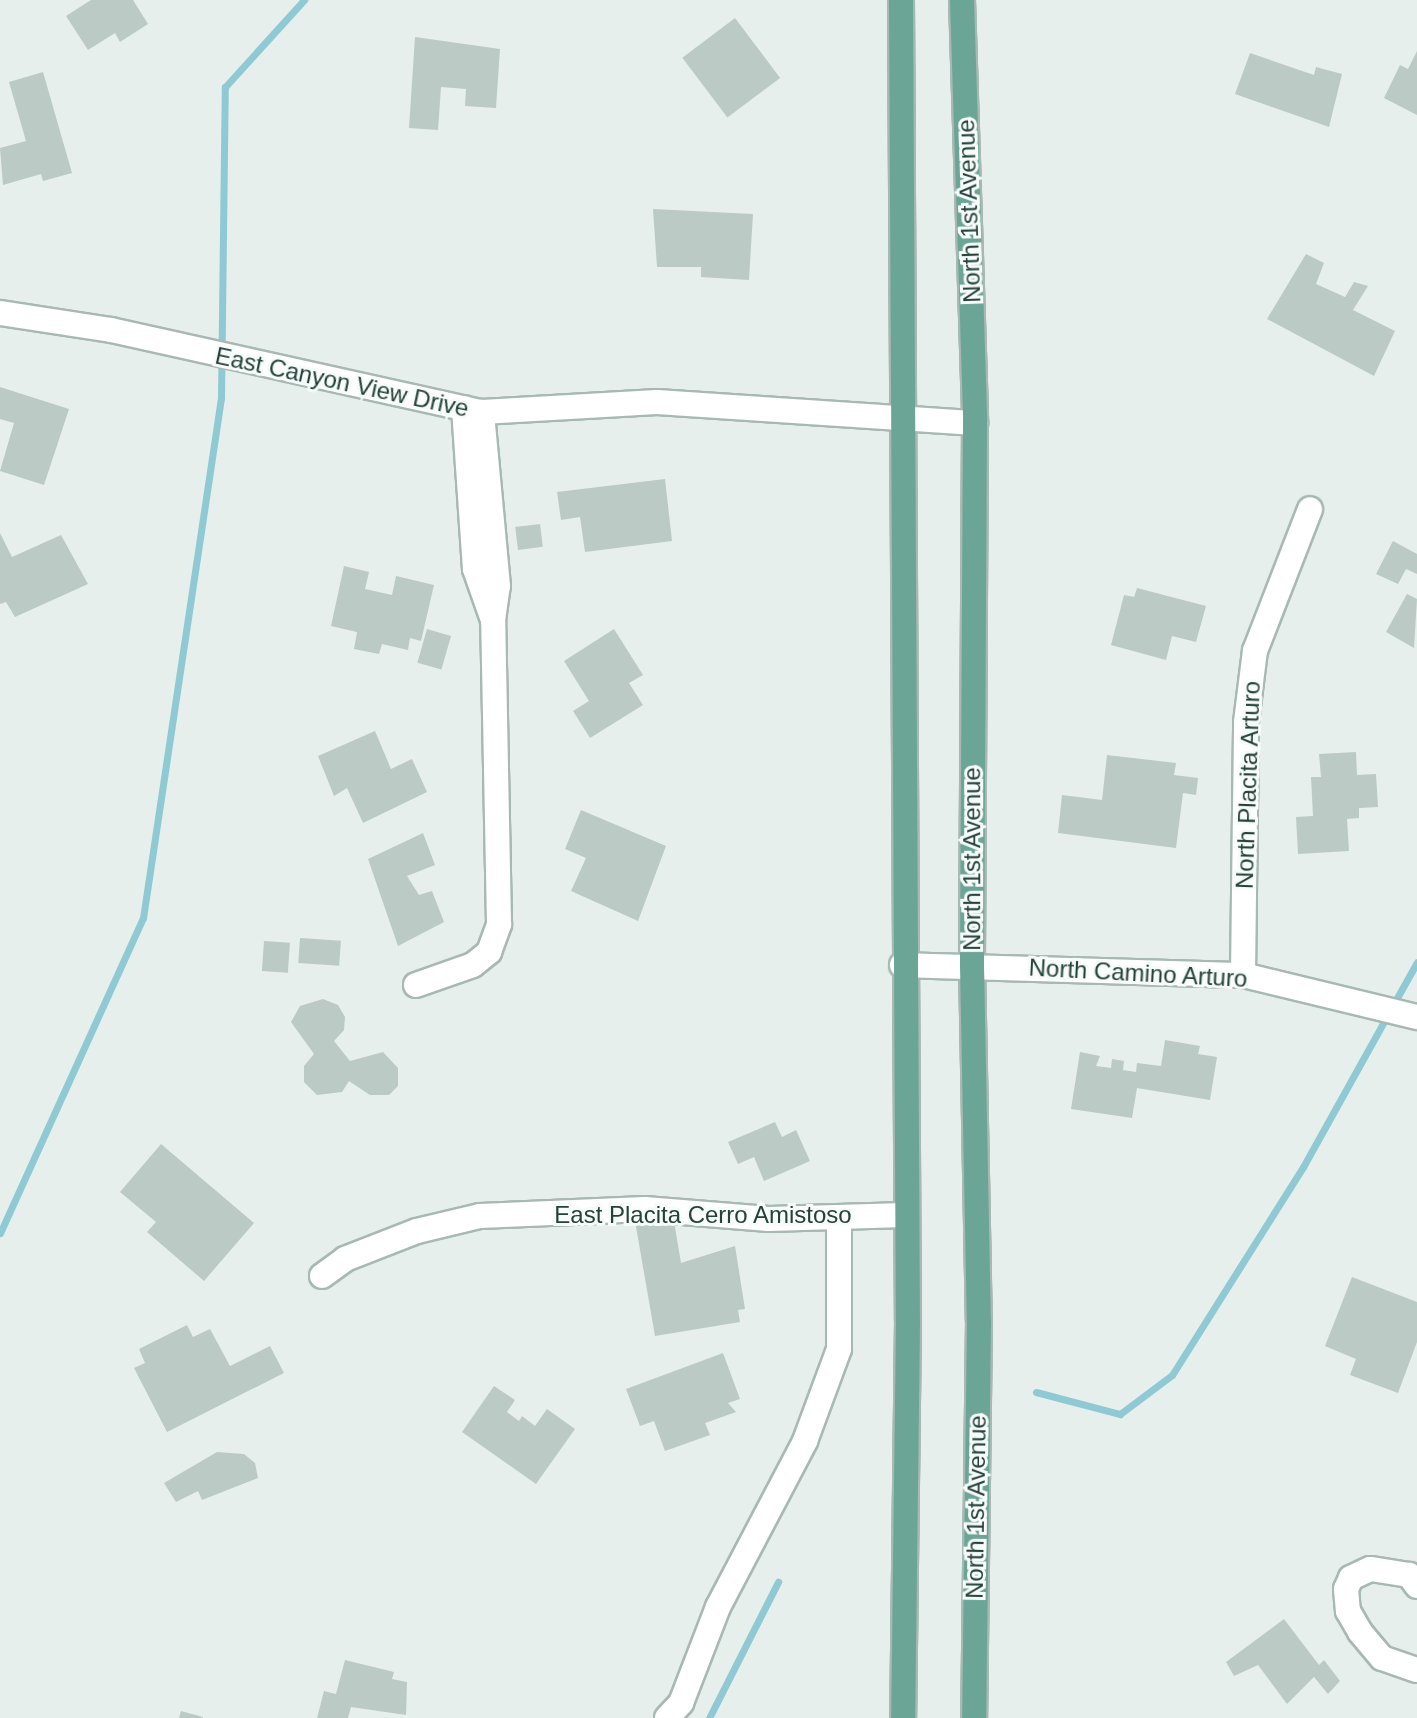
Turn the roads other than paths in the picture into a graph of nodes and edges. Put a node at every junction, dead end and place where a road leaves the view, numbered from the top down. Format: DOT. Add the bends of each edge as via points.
graph roads {
  1 [pos="901,0"];
  2 [pos="962,0"];
  3 [pos="0,313"];
  4 [pos="473,410"];
  5 [pos="903,422"];
  6 [pos="975,423"];
  7 [pos="1310,509"];
  8 [pos="902,965"];
  9 [pos="972,965"];
  10 [pos="1243,975"];
  11 [pos="416,985"];
  12 [pos="1417,1017"];
  13 [pos="905,1215"];
  14 [pos="839,1217"];
  15 [pos="322,1276"];
  16 [pos="1417,1586"];
  17 [pos="1417,1670"];
  18 [pos="667,1718"];
  19 [pos="903,1718"];
  20 [pos="974,1718"];
  1 -- 5 [label="main road"];
  2 -- 6 [label="main road, North 1st Avenue"];
  3 -- 4 [label="street, East Canyon View Drive" via="111,330"];
  4 -- 5 [label="street, East Canyon View Drive" via="657,402"];
  4 -- 11 [label="street" via="475,569 493,620 499,924 489,952 473,965"];
  5 -- 6 [label="street, East Canyon View Drive"];
  5 -- 8 [label="main road"];
  6 -- 9 [label="main road, North 1st Avenue"];
  7 -- 10 [label="street, North Placita Arturo" via="1255,651 1246,722"];
  8 -- 9 [label="street, North Camino Arturo"];
  8 -- 13 [label="main road"];
  9 -- 10 [label="street, North Camino Arturo"];
  9 -- 20 [label="main road, North 1st Avenue" via="979,1321"];
  10 -- 12 [label="street, North Camino Arturo"];
  13 -- 14 [label="street, East Placita Cerro Amistoso"];
  13 -- 19 [label="main road"];
  14 -- 15 [label="street, East Placita Cerro Amistoso" via="769,1219 645,1209 480,1216 417,1231 345,1259"];
  14 -- 18 [label="street" via="839,1349 805,1441 718,1607 681,1703"];
  16 -- 17 [label="street" via="1409,1575 1370,1569 1351,1578 1346,1589 1348,1611 1382,1658"];
}
